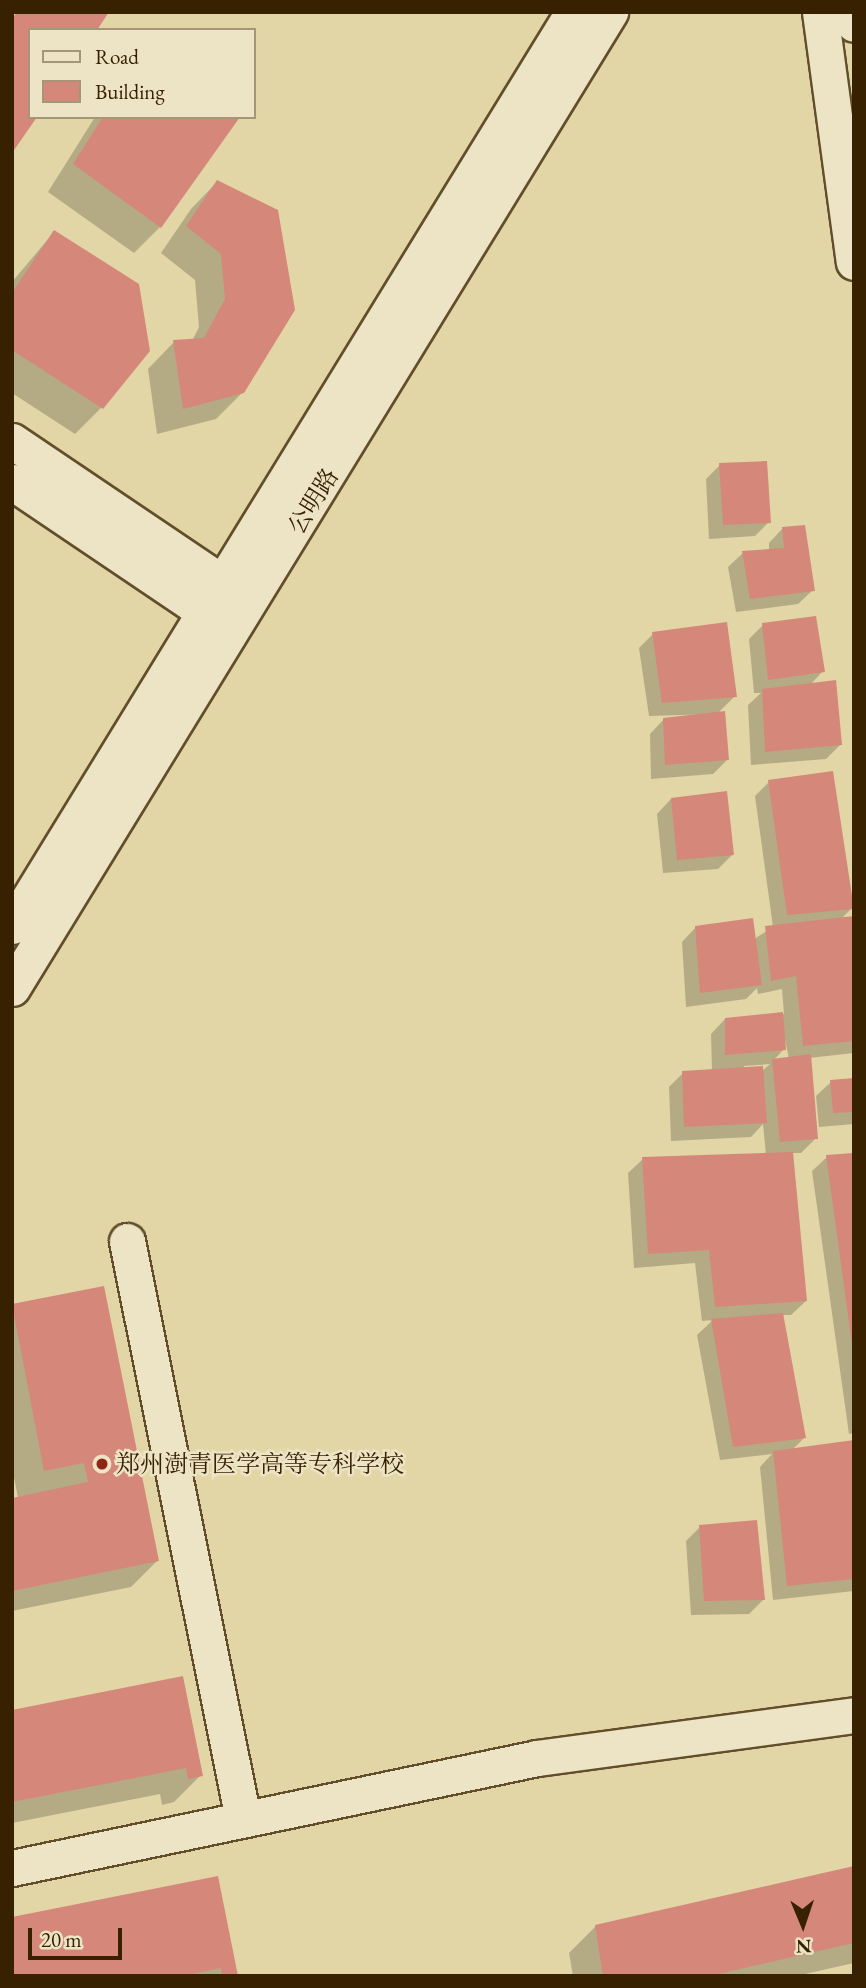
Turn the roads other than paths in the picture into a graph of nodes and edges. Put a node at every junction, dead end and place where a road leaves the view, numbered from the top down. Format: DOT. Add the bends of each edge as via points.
graph roads {
  1 [pos="573,12"];
  2 [pos="610,12"];
  3 [pos="833,16"];
  4 [pos="854,262"];
  5 [pos="12,441"];
  6 [pos="12,482"];
  7 [pos="228,607"];
  8 [pos="12,926"];
  9 [pos="12,988"];
  10 [pos="127,1241"];
  11 [pos="854,1715"];
  12 [pos="243,1819"];
  13 [pos="12,1868"];
  1 -- 7 [label="street, 公明路"];
  2 -- 7 [label="street, 公明路"];
  3 -- 4 [label="street"];
  5 -- 7 [label="street"];
  6 -- 7 [label="street"];
  7 -- 8 [label="street, 公明路"];
  7 -- 9 [label="street, 公明路"];
  10 -- 12 [label="street"];
  11 -- 12 [label="street" via="537,1758"];
  12 -- 13 [label="street"];
}
